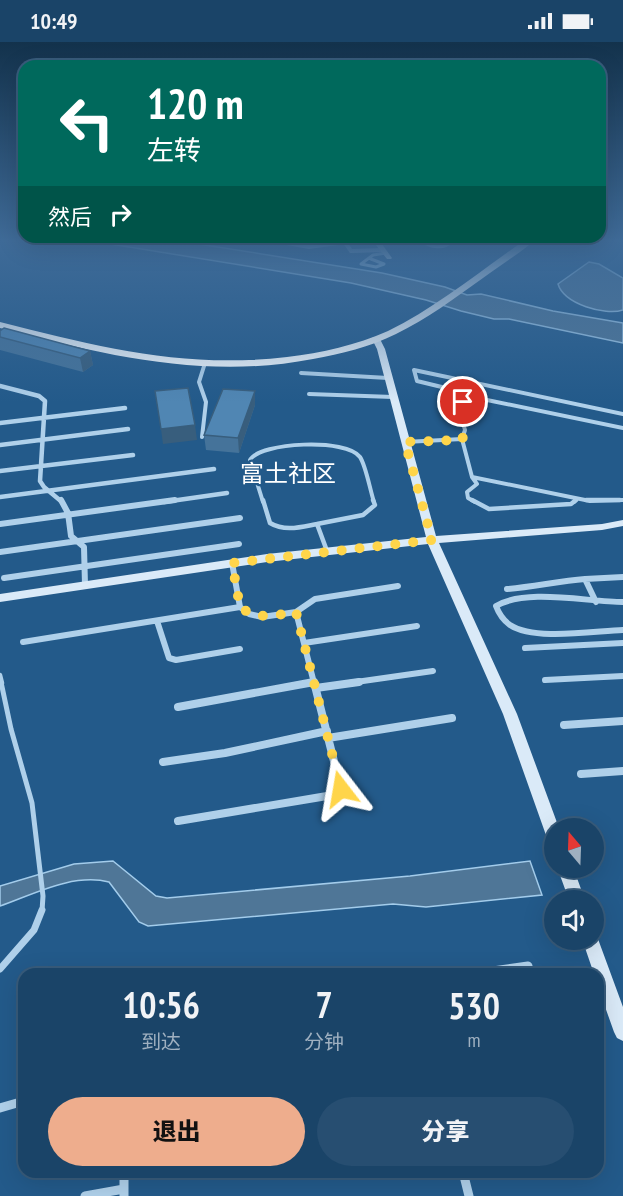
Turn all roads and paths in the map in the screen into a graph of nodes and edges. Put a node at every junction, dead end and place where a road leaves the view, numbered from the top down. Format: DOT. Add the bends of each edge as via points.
graph roads {
  1 [pos="458,294"];
  2 [pos="0,325"];
  3 [pos="376,339"];
  4 [pos="205,363"];
  5 [pos="301,373"];
  6 [pos="388,378"];
  7 [pos="456,379"];
  8 [pos="0,386"];
  9 [pos="450,388"];
  10 [pos="309,394"];
  11 [pos="393,398"];
  12 [pos="463,402"];
  13 [pos="125,408"];
  14 [pos="623,414"];
  15 [pos="44,418"];
  16 [pos="0,423"];
  17 [pos="623,428"];
  18 [pos="128,429"];
  19 [pos="202,437"];
  20 [pos="43,440"];
  21 [pos="462,440"];
  22 [pos="405,442"];
  23 [pos="0,445"];
  24 [pos="133,455"];
  25 [pos="41,466"];
  26 [pos="214,469"];
  27 [pos="0,471"];
  28 [pos="472,477"];
  29 [pos="47,491"];
  30 [pos="227,493"];
  31 [pos="0,497"];
  32 [pos="578,499"];
  33 [pos="623,500"];
  34 [pos="69,514"];
  35 [pos="240,518"];
  36 [pos="623,523"];
  37 [pos="0,524"];
  38 [pos="317,524"];
  39 [pos="432,540"];
  40 [pos="76,542"];
  41 [pos="239,544"];
  42 [pos="327,551"];
  43 [pos="0,552"];
  44 [pos="232,563"];
  45 [pos="85,566"];
  46 [pos="623,577"];
  47 [pos="4,578"];
  48 [pos="585,579"];
  49 [pos="85,585"];
  50 [pos="398,586"];
  51 [pos="507,589"];
  52 [pos="0,598"];
  53 [pos="596,602"];
  54 [pos="623,602"];
  55 [pos="240,607"];
  56 [pos="296,612"];
  57 [pos="157,621"];
  58 [pos="417,626"];
  59 [pos="623,630"];
  60 [pos="23,642"];
  61 [pos="304,643"];
  62 [pos="623,643"];
  63 [pos="525,648"];
  64 [pos="240,649"];
  65 [pos="433,670"];
  66 [pos="0,675"];
  67 [pos="623,676"];
  68 [pos="545,680"];
  69 [pos="315,685"];
  70 [pos="178,706"];
  71 [pos="452,718"];
  72 [pos="623,721"];
  73 [pos="564,724"];
  74 [pos="328,734"];
  75 [pos="163,762"];
  76 [pos="623,771"];
  77 [pos="581,774"];
  78 [pos="548,818"];
  79 [pos="178,821"];
  80 [pos="594,950"];
  81 [pos="528,966"];
  82 [pos="514,968"];
  83 [pos="600,968"];
  84 [pos="0,969"];
  85 [pos="604,978"];
  86 [pos="623,1032"];
  87 [pos="18,1102"];
  88 [pos="0,1107"];
  89 [pos="123,1178"];
  90 [pos="464,1178"];
  91 [pos="124,1193"];
  92 [pos="85,1196"];
  93 [pos="469,1196"];
  1 -- 3 [label="main road"];
  2 -- 4 [label="main road" via="144,359"];
  3 -- 4 [label="main road" via="338,352 303,358"];
  3 -- 6 [label="main road"];
  4 -- 19 [label="lane" via="199,382 206,402"];
  5 -- 6 [label="lane"];
  6 -- 11 [label="main road"];
  7 -- 9 [label="lane"];
  7 -- 9 [label="lane" via="414,370 417,381"];
  7 -- 14 [label="lane"];
  8 -- 15 [label="street" via="39,396 45,401"];
  9 -- 12 [label="lane"];
  10 -- 11 [label="lane"];
  11 -- 22 [label="main road"];
  12 -- 17 [label="lane" via="487,400"];
  12 -- 21 [label="lane" via="458,406 465,430"];
  13 -- 15 [label="street"];
  15 -- 16 [label="street"];
  15 -- 20 [label="street"];
  18 -- 20 [label="street"];
  20 -- 23 [label="street"];
  20 -- 25 [label="street"];
  21 -- 22 [label="lane"];
  21 -- 28 [label="lane"];
  22 -- 39 [label="main road"];
  24 -- 25 [label="street"];
  25 -- 27 [label="street"];
  25 -- 29 [label="street" via="40,482"];
  26 -- 29 [label="street"];
  28 -- 32 [label="lane"];
  28 -- 32 [label="lane" via="477,484 467,492 468,498 489,509 571,504"];
  29 -- 31 [label="street"];
  29 -- 34 [label="street" via="60,498"];
  30 -- 34 [label="street"];
  32 -- 33 [label="lane"];
  34 -- 37 [label="street"];
  34 -- 40 [label="street" via="69,529"];
  35 -- 40 [label="street"];
  36 -- 39 [label="main road"];
  38 -- 38 [label="lane" via="285,529 270,523 252,456 317,444 356,452 375,505 363,515"];
  38 -- 42 [label="lane"];
  39 -- 42 [label="main road"];
  39 -- 78 [label="main road" via="510,714"];
  40 -- 43 [label="street"];
  40 -- 45 [label="street" via="84,547"];
  41 -- 45 [label="street"];
  42 -- 44 [label="main road"];
  44 -- 49 [label="main road"];
  44 -- 55 [label="street"];
  45 -- 47 [label="street"];
  45 -- 49 [label="street"];
  46 -- 48 [label="street"];
  48 -- 51 [label="street"];
  48 -- 53 [label="street"];
  49 -- 52 [label="main road"];
  50 -- 56 [label="street" via="315,599"];
  53 -- 54 [label="street"];
  53 -- 59 [label="street" via="506,599 495,606 505,621 519,628 567,633"];
  55 -- 56 [label="street" via="262,617"];
  55 -- 57 [label="street"];
  56 -- 61 [label="street"];
  57 -- 60 [label="street"];
  57 -- 64 [label="street" via="169,658"];
  58 -- 61 [label="street"];
  61 -- 69 [label="street"];
  62 -- 63 [label="street"];
  65 -- 69 [label="street"];
  66 -- 84 [label="lane" via="32,803 44,896 42,914 34,930"];
  67 -- 68 [label="street"];
  69 -- 70 [label="street"];
  69 -- 74 [label="street"];
  71 -- 74 [label="street"];
  72 -- 73 [label="street"];
  74 -- 75 [label="street"];
  74 -- 79 [label="street" via="341,789 327,796"];
  76 -- 77 [label="street"];
  80 -- 83 [label="main road"];
  81 -- 82 [label="street"];
  85 -- 86 [label="main road"];
  87 -- 88 [label="street"];
  89 -- 91 [label="street"];
  90 -- 93 [label="street"];
  91 -- 92 [label="street"];
}
